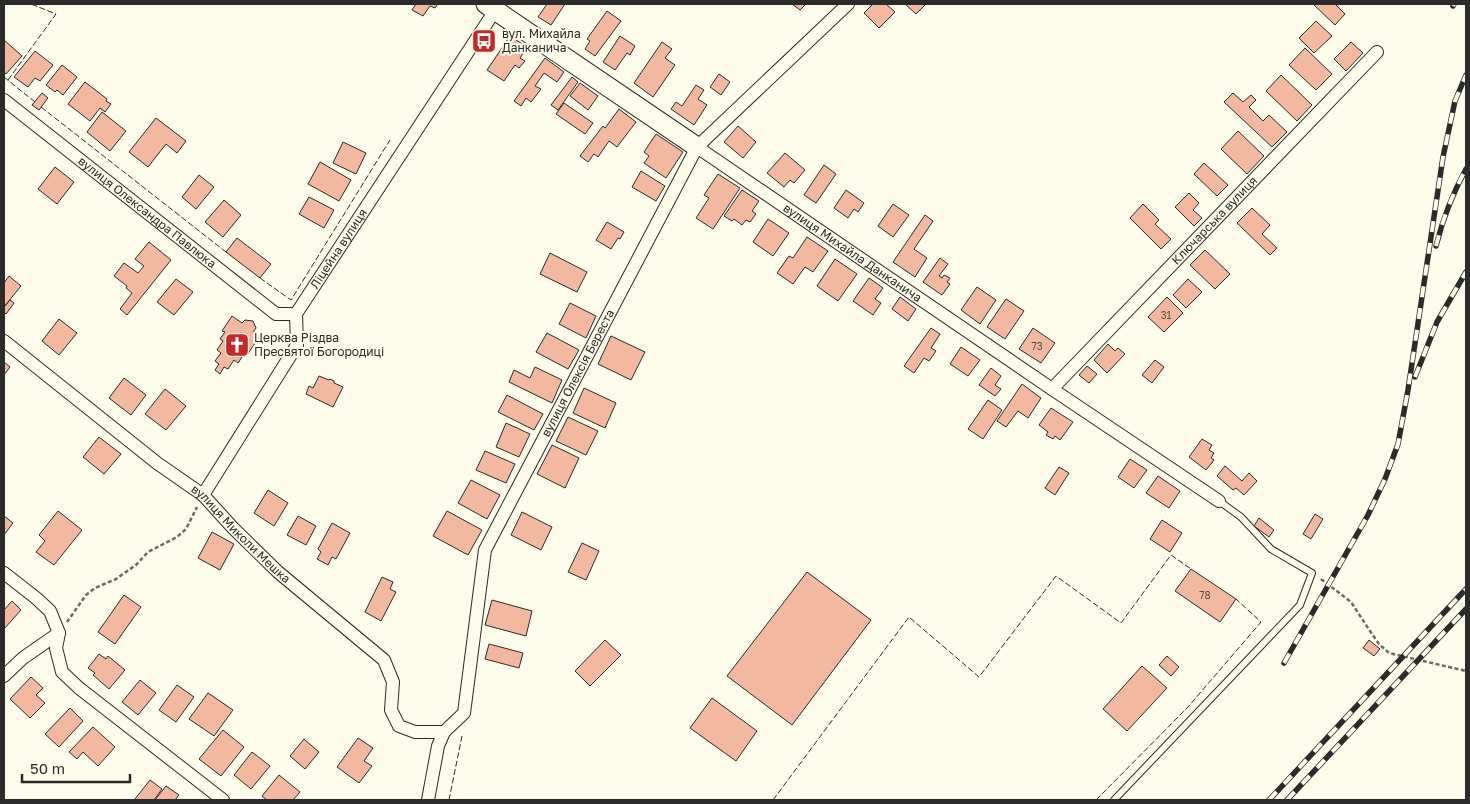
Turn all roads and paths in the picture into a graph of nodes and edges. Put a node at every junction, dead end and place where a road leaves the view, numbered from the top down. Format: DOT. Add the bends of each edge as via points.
graph roads {
  1 [pos="847,4"];
  2 [pos="491,6"];
  3 [pos="1377,52"];
  4 [pos="4,100"];
  5 [pos="697,147"];
  6 [pos="296,314"];
  7 [pos="4,341"];
  8 [pos="1052,389"];
  9 [pos="203,495"];
  10 [pos="1219,501"];
  11 [pos="4,573"];
  12 [pos="1312,573"];
  13 [pos="58,633"];
  14 [pos="1466,671"];
  15 [pos="4,676"];
  16 [pos="444,732"];
  17 [pos="224,800"];
  18 [pos="428,800"];
  19 [pos="1114,800"];
  1 -- 5 [label="street, вулиця Олексія Береста"];
  2 -- 5 [label="street, вулиця Михайла Данканича"];
  2 -- 6 [label="street, Ліцейна вулиця"];
  3 -- 8 [label="street, Ключарська вулиця"];
  4 -- 6 [label="street, вулиця Олександра Павлюка" via="276,314"];
  5 -- 8 [label="street, вулиця Михайла Данканича"];
  5 -- 16 [label="street, вулиця Олексія Береста" via="485,550 464,713"];
  6 -- 9 [label="street" via="297,345"];
  7 -- 9 [label="street, вулиця Миколи Мешка" via="157,463"];
  8 -- 10 [label="street, вулиця Михайла Данканича"];
  9 -- 13 [label="path" via="186,529 148,552 116,579 86,595"];
  9 -- 16 [label="street, вулиця Миколи Мешка" via="278,572 384,660 393,682 391,710 399,726 415,732"];
  10 -- 12 [label="lane" via="1271,548"];
  11 -- 13 [label="street" via="50,611"];
  12 -- 14 [label="path" via="1351,602 1379,644 1389,653"];
  12 -- 19 [label="lane" via="1300,604"];
  13 -- 15 [label="street"];
  13 -- 17 [label="street" via="56,648 62,672"];
  16 -- 18 [label="street, вулиця Олексія Береста" via="438,746"];
}
